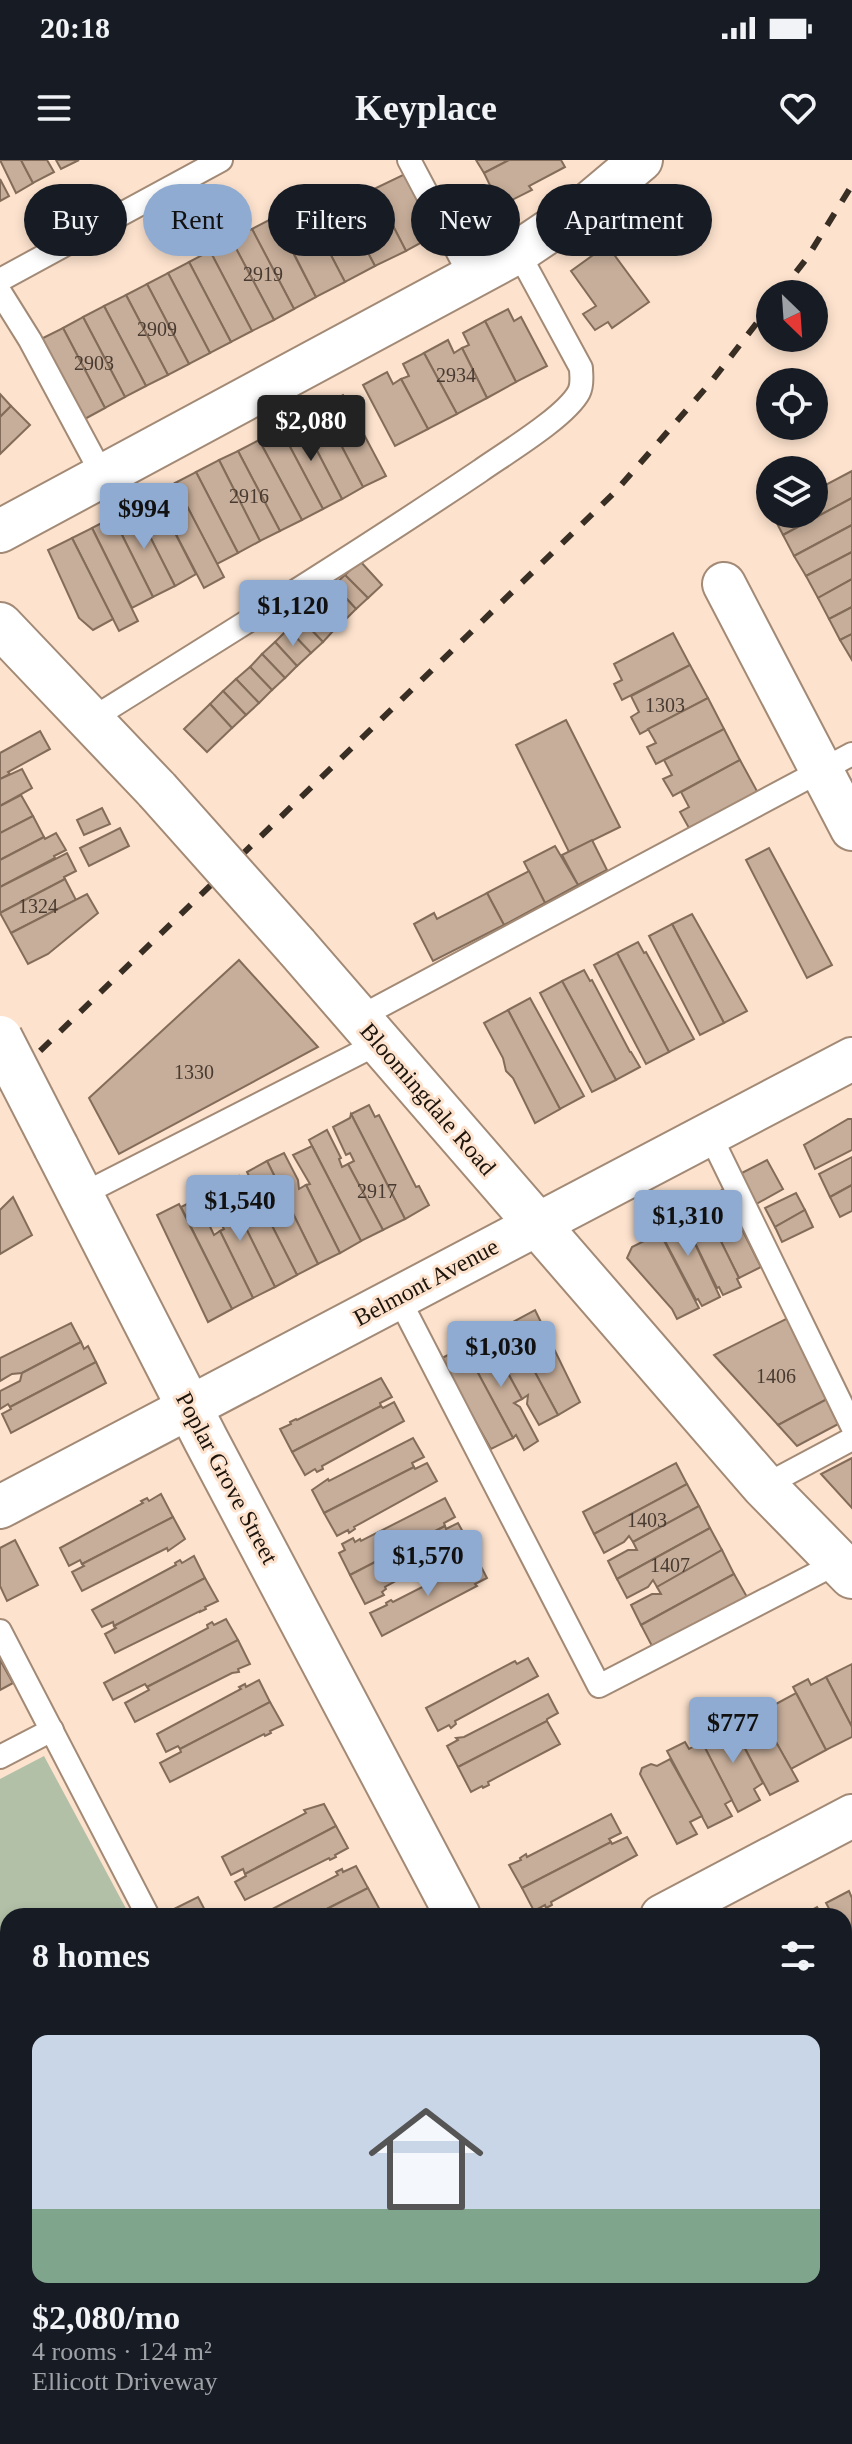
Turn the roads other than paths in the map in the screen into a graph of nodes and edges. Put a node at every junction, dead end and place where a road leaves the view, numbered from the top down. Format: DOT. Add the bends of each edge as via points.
graph roads {
  1 [pos="221,160"];
  2 [pos="409,160"];
  3 [pos="634,163"];
  4 [pos="520,251"];
  5 [pos="510,256"];
  6 [pos="520,256"];
  7 [pos="471,277"];
  8 [pos="0,280"];
  9 [pos="0,292"];
  10 [pos="103,476"];
  11 [pos="0,531"];
  12 [pos="724,584"];
  13 [pos="0,625"];
  14 [pos="90,720"];
  15 [pos="837,762"];
  16 [pos="852,829"];
  17 [pos="368,1030"];
  18 [pos="0,1038"];
  19 [pos="852,1059"];
  20 [pos="709,1133"];
  21 [pos="81,1195"];
  22 [pos="535,1224"];
  23 [pos="398,1297"];
  24 [pos="190,1409"];
  25 [pos="852,1426"];
  26 [pos="852,1439"];
  27 [pos="764,1486"];
  28 [pos="0,1507"];
  29 [pos="845,1569"];
  30 [pos="0,1631"];
  31 [pos="52,1730"];
  32 [pos="0,1757"];
  33 [pos="852,1816"];
  34 [pos="144,1908"];
  35 [pos="454,1908"];
  36 [pos="677,1908"];
  1 -- 8 [label="lane"];
  2 -- 7 [label="lane"];
  3 -- 4 [label="street" via="585,207"];
  5 -- 7 [label="street"];
  6 -- 14 [label="lane" via="581,368 579,392 568,404 546,426 437,500"];
  7 -- 10 [label="street"];
  9 -- 10 [label="lane"];
  10 -- 11 [label="street"];
  12 -- 15 [label="street"];
  13 -- 14 [label="main road, Bloomingdale Road"];
  14 -- 17 [label="main road, Bloomingdale Road, bridge"];
  15 -- 16 [label="street"];
  15 -- 17 [label="lane"];
  17 -- 21 [label="lane"];
  17 -- 22 [label="main road, Bloomingdale Road"];
  18 -- 21 [label="main road, Poplar Grove Street, bridge"];
  19 -- 20 [label="street, Belmont Avenue"];
  20 -- 22 [label="street, Belmont Avenue"];
  20 -- 25 [label="lane"];
  21 -- 24 [label="main road, Poplar Grove Street"];
  22 -- 23 [label="street, Belmont Avenue"];
  22 -- 27 [label="main road, Bloomingdale Road"];
  23 -- 24 [label="street, Belmont Avenue"];
  23 -- 29 [label="lane" via="599,1686"];
  24 -- 28 [label="street, Belmont Avenue"];
  24 -- 35 [label="main road, Poplar Grove Street"];
  26 -- 27 [label="lane"];
  27 -- 29 [label="main road, Bloomingdale Road"];
  30 -- 31 [label="lane"];
  31 -- 32 [label="lane"];
  31 -- 34 [label="lane"];
  33 -- 36 [label="street"];
}
